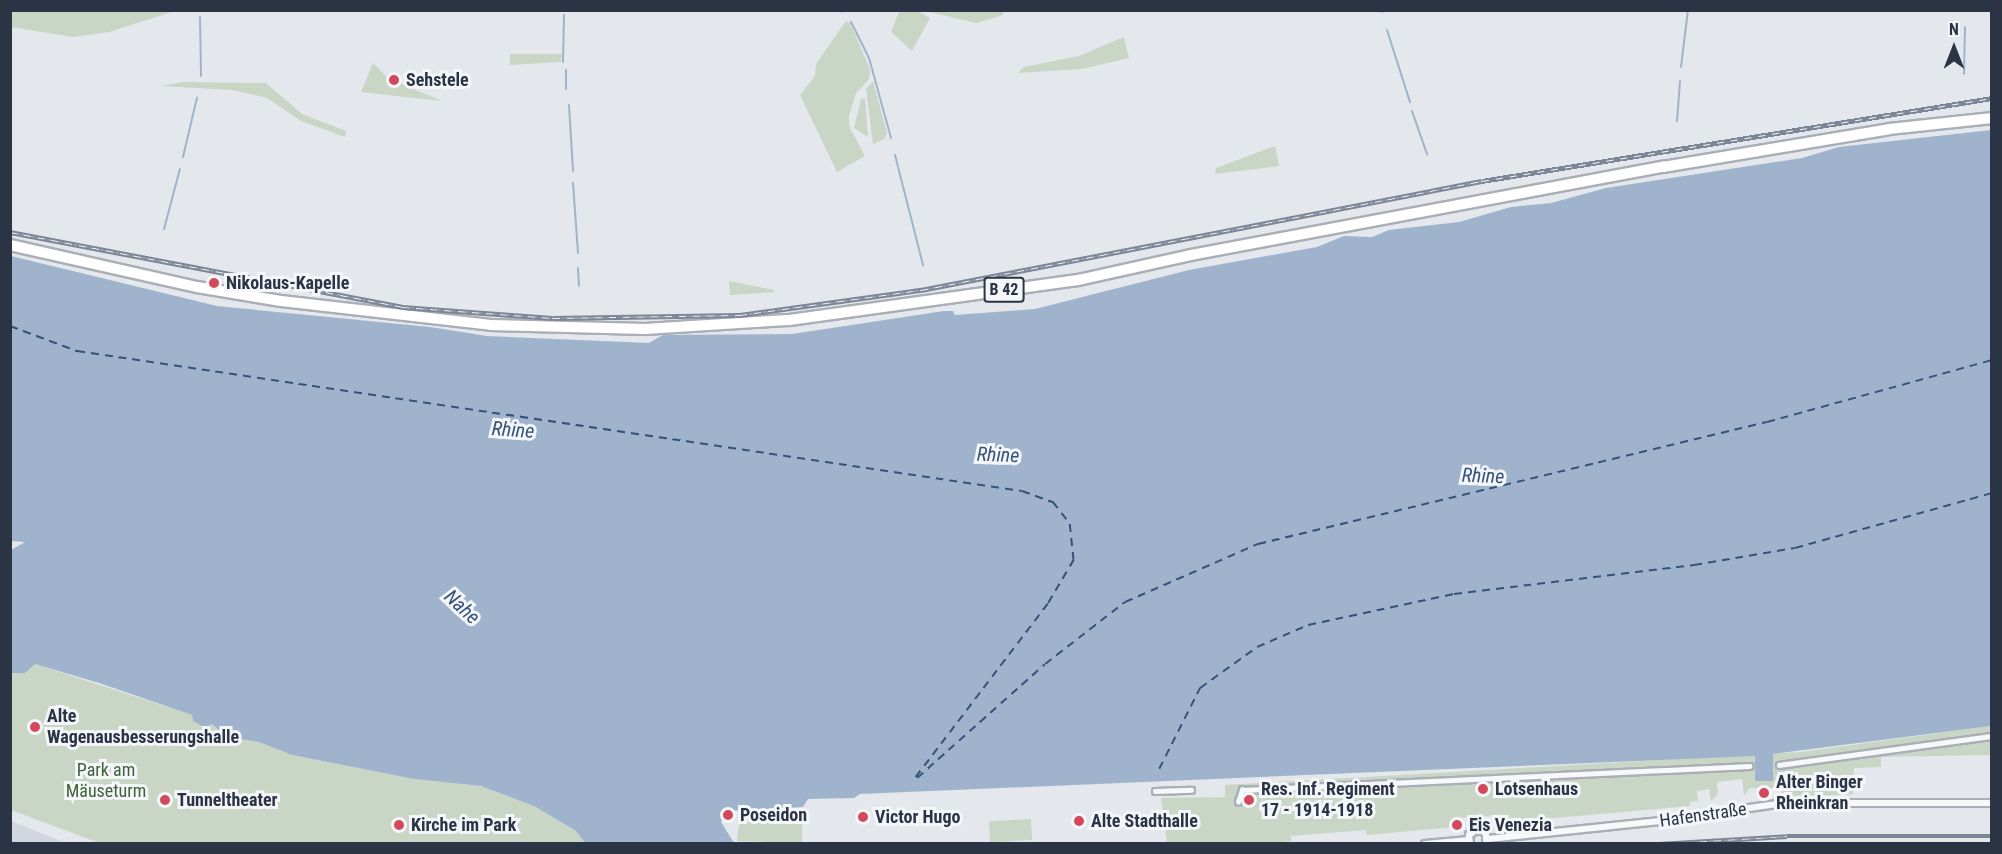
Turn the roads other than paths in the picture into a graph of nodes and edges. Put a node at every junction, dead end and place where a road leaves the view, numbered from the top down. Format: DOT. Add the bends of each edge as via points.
graph roads {
  1 [pos="1992,118"];
  2 [pos="10,245"];
  3 [pos="1992,736"];
  4 [pos="1779,765"];
  5 [pos="1749,766"];
  6 [pos="1191,790"];
  7 [pos="1155,791"];
  8 [pos="1238,802"];
  9 [pos="1992,803"];
  10 [pos="1487,841"];
  11 [pos="1470,842"];
  12 [pos="1425,843"];
  1 -- 2 [label="main road, B 42" via="1889,129 1663,167 1224,248 1078,280 848,313 678,327 502,325 293,303 197,287"];
  3 -- 4 [label="street"];
  5 -- 8 [label="street" via="1242,790"];
  6 -- 7 [label="street"];
  9 -- 10 [label="street, Hafenstraße" via="1784,803"];
  10 -- 11 [label="street, Hafenstraße" via="1478,829 1471,832"];
  11 -- 12 [label="street"];
}
